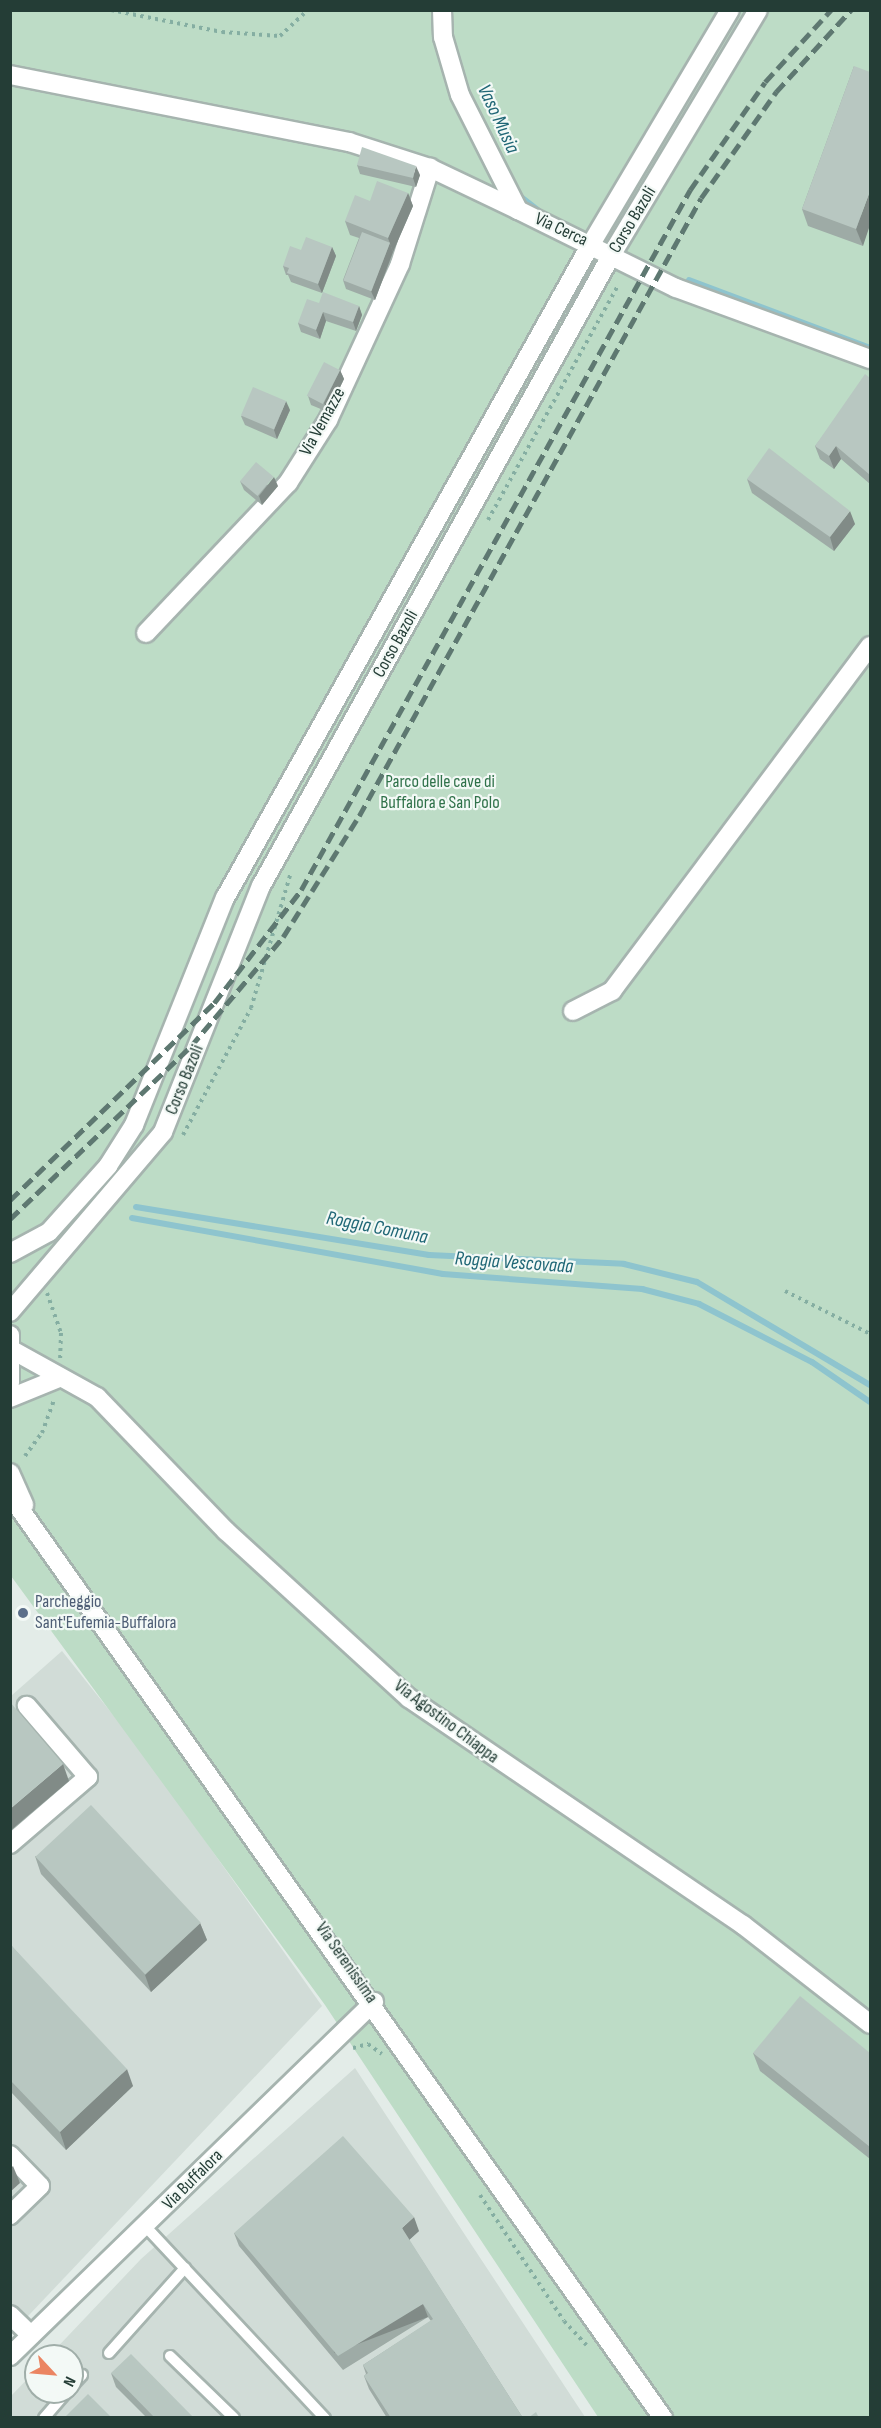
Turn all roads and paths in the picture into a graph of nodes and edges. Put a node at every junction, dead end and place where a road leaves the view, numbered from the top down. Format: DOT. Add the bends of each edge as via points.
graph roads {
  1 [pos="111,10"];
  2 [pos="308,10"];
  3 [pos="442,10"];
  4 [pos="730,10"];
  5 [pos="758,10"];
  6 [pos="10,75"];
  7 [pos="430,168"];
  8 [pos="518,210"];
  9 [pos="591,244"];
  10 [pos="619,257"];
  11 [pos="870,359"];
  12 [pos="485,524"];
  13 [pos="146,633"];
  14 [pos="870,646"];
  15 [pos="297,860"];
  16 [pos="573,1011"];
  17 [pos="179,1140"];
  18 [pos="19,1250"];
  19 [pos="39,1273"];
  20 [pos="52,1286"];
  21 [pos="785,1291"];
  22 [pos="46,1292"];
  23 [pos="10,1312"];
  24 [pos="870,1334"];
  25 [pos="12,1343"];
  26 [pos="59,1378"];
  27 [pos="10,1383"];
  28 [pos="10,1398"];
  29 [pos="25,1456"];
  30 [pos="10,1473"];
  31 [pos="10,1495"];
  32 [pos="26,1510"];
  33 [pos="27,1706"];
  34 [pos="10,1844"];
  35 [pos="374,2002"];
  36 [pos="870,2024"];
  37 [pos="10,2156"];
  38 [pos="10,2215"];
  39 [pos="146,2227"];
  40 [pos="185,2268"];
  41 [pos="10,2315"];
  42 [pos="32,2335"];
  43 [pos="109,2353"];
  44 [pos="10,2356"];
  45 [pos="170,2356"];
  46 [pos="56,2404"];
  47 [pos="44,2418"];
  48 [pos="234,2418"];
  49 [pos="325,2418"];
  50 [pos="663,2418"];
  1 -- 2 [label="path" via="222,32 280,36"];
  3 -- 8 [label="street, Via Cerca" via="449,62 460,94"];
  4 -- 9 [label="street, Corso Bazoli"];
  5 -- 10 [label="street, Corso Bazoli"];
  6 -- 7 [label="street" via="349,142"];
  7 -- 8 [label="street"];
  7 -- 13 [label="street, Via Vemazze" via="400,264 328,420 288,483"];
  8 -- 9 [label="street, Via Cerca"];
  9 -- 10 [label="street, Via Cerca"];
  9 -- 18 [label="street, Corso Bazoli" via="225,898 134,1125 108,1166 49,1232"];
  10 -- 11 [label="street, Via Cerca" via="676,288"];
  10 -- 12 [label="path" via="615,292"];
  10 -- 19 [label="street, Corso Bazoli" via="261,886 163,1132 89,1224"];
  14 -- 16 [label="street" via="612,991"];
  15 -- 17 [label="path" via="251,1008"];
  19 -- 22 [label="path"];
  19 -- 23 [label="street, Corso Bazoli"];
  20 -- 22 [label="path"];
  21 -- 24 [label="path"];
  22 -- 26 [label="path" via="62,1333"];
  25 -- 26 [label="street, Via Agostino Chiappa"];
  25 -- 27 [label="street"];
  26 -- 28 [label="street"];
  26 -- 29 [label="path" via="48,1419"];
  26 -- 36 [label="street, Via Agostino Chiappa" via="97,1397 226,1532 409,1698 743,1925"];
  30 -- 32 [label="street, Via Serenissima"];
  31 -- 32 [label="street, Via Serenissima"];
  32 -- 35 [label="street, Via Serenissima"];
  33 -- 34 [label="street" via="88,1777"];
  35 -- 39 [label="street, Via Buffalora"];
  35 -- 50 [label="street, Via Serenissima"];
  37 -- 38 [label="street" via="40,2186"];
  39 -- 40 [label="lane"];
  39 -- 42 [label="street, Via Buffalora"];
  40 -- 43 [label="lane"];
  40 -- 49 [label="lane"];
  41 -- 42 [label="street"];
  42 -- 44 [label="street, Via Buffalora"];
  45 -- 48 [label="lane"];
  46 -- 47 [label="lane"];
}
